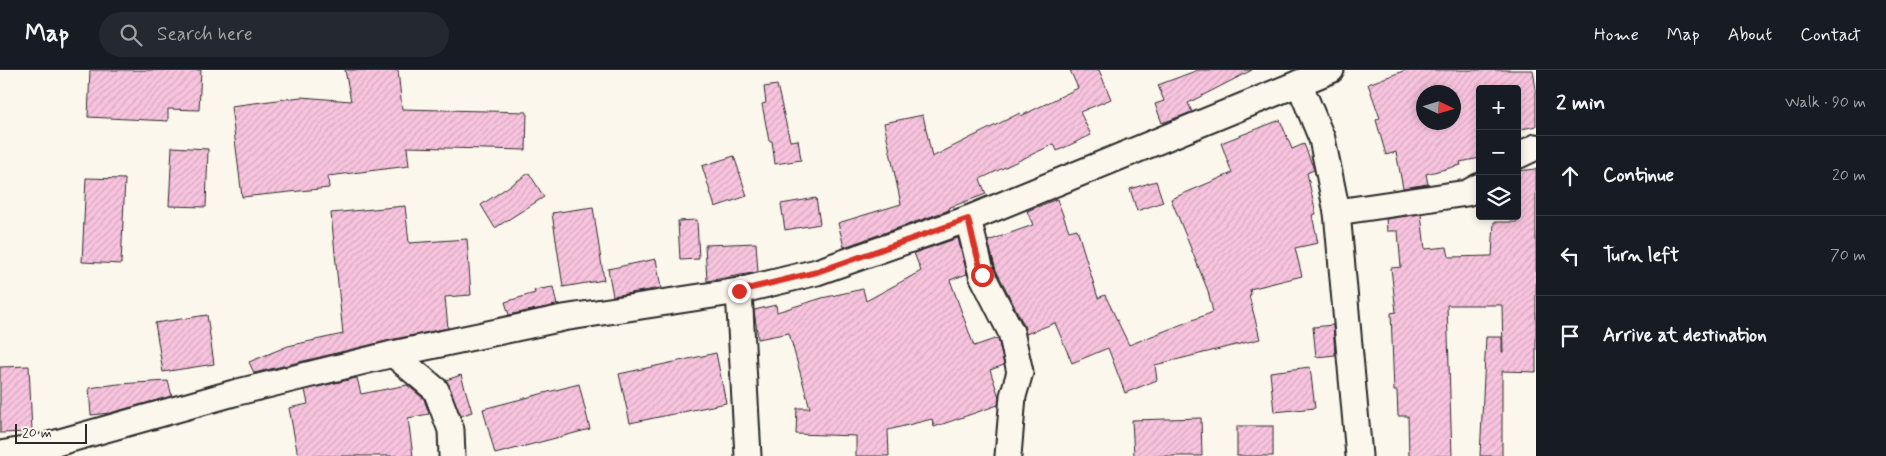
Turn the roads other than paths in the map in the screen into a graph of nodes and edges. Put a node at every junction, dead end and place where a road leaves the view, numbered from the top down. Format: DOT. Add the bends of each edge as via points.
graph roads {
  1 [pos="1331,70"];
  2 [pos="1300,84"];
  3 [pos="1536,147"];
  4 [pos="1521,154"];
  5 [pos="1476,188"];
  6 [pos="1337,212"];
  7 [pos="968,219"];
  8 [pos="739,291"];
  9 [pos="393,354"];
  10 [pos="0,454"];
  11 [pos="452,456"];
  12 [pos="748,456"];
  13 [pos="1008,456"];
  14 [pos="1358,456"];
  1 -- 2 [label="street"];
  2 -- 6 [label="street" via="1322,139"];
  2 -- 7 [label="street"];
  3 -- 4 [label="street"];
  5 -- 6 [label="street" via="1467,192"];
  6 -- 14 [label="street"];
  7 -- 8 [label="street" via="817,272"];
  7 -- 13 [label="street" via="982,275 1012,332 1020,372 1013,396"];
  8 -- 9 [label="street" via="563,318"];
  8 -- 12 [label="street"];
  9 -- 10 [label="street" via="234,393 42,447"];
  9 -- 11 [label="street" via="436,390 451,430"];
}
